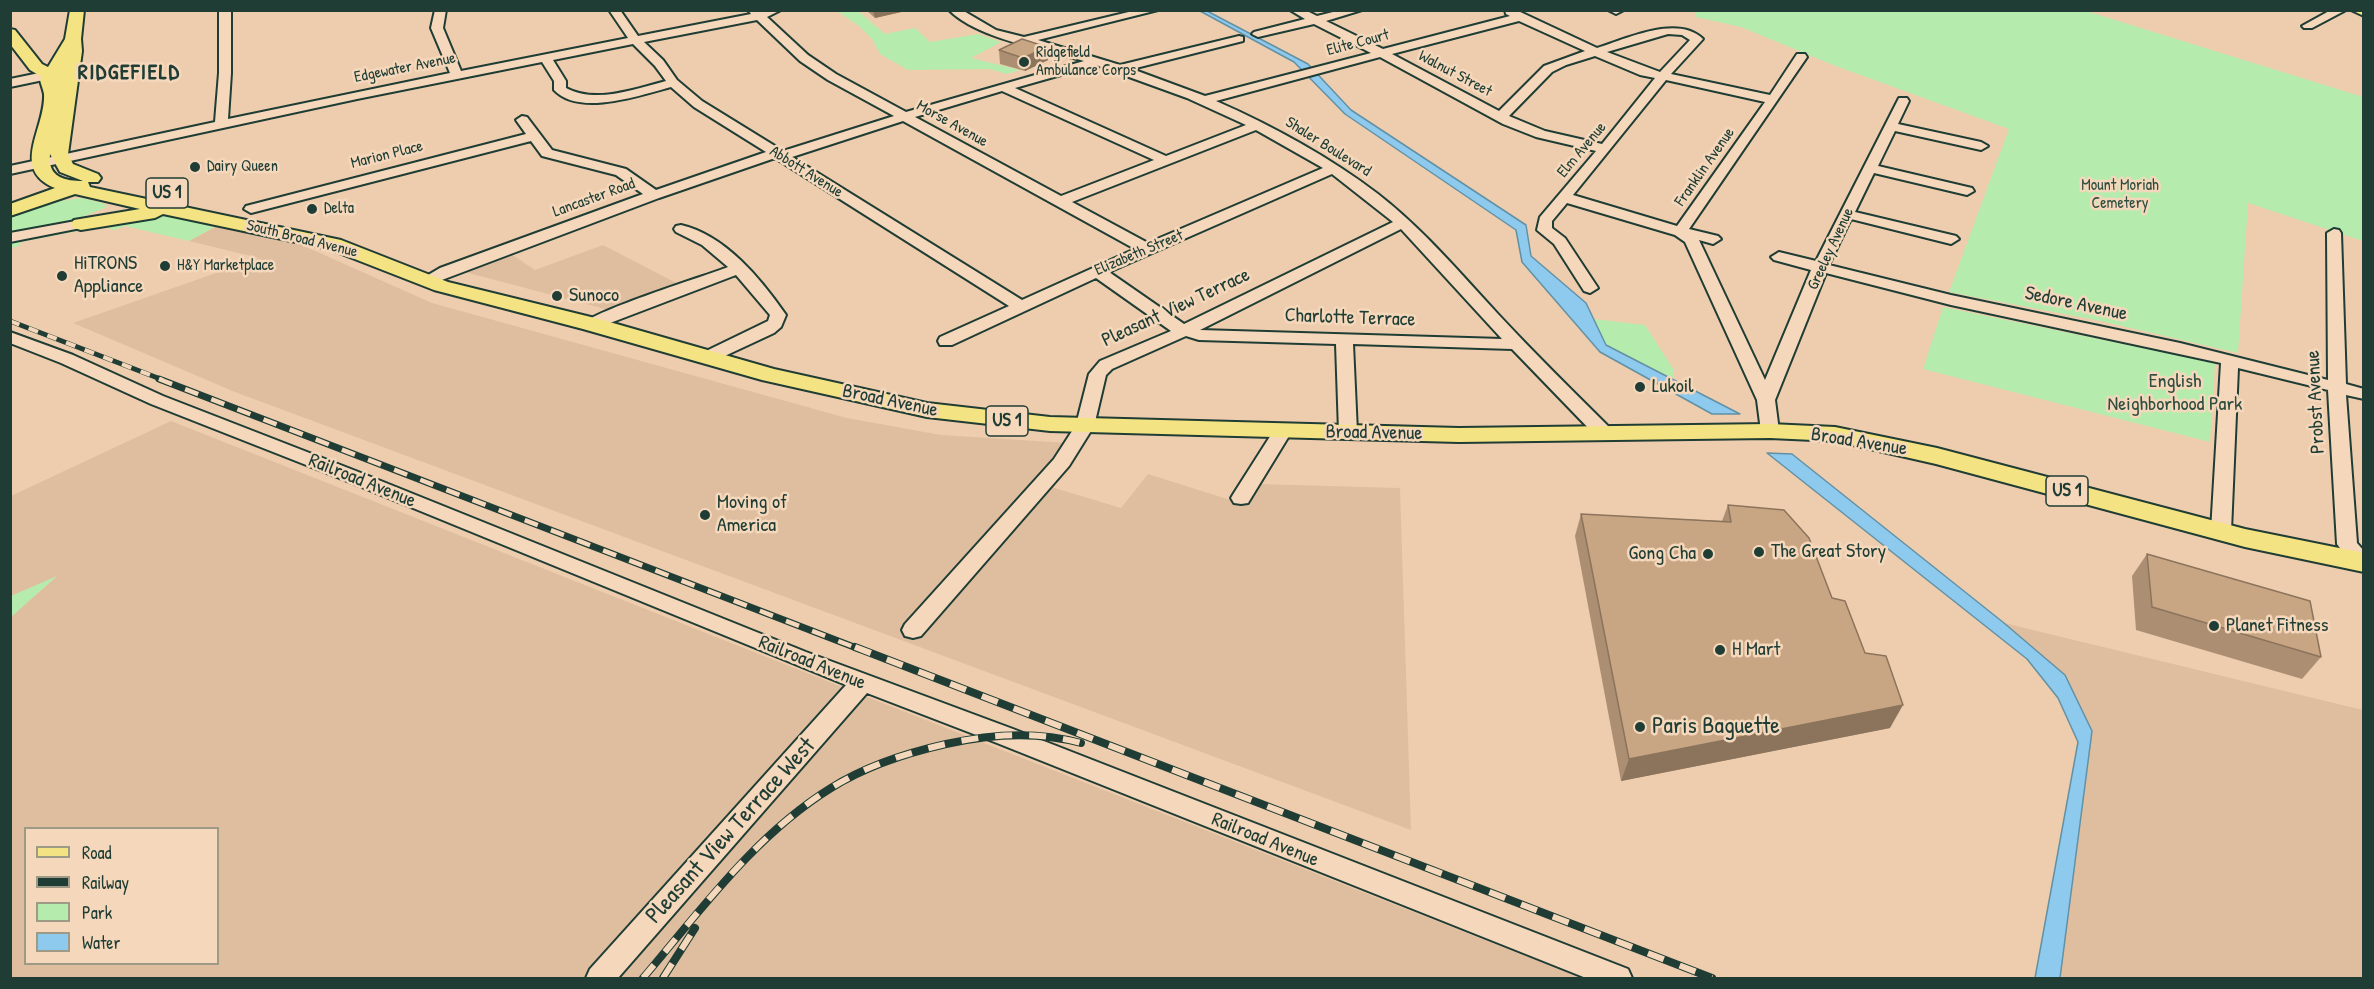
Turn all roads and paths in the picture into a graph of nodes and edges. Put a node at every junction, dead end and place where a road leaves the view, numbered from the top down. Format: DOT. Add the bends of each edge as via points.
graph roads {
  1 [pos="77,10"];
  2 [pos="225,10"];
  3 [pos="441,10"];
  4 [pos="614,10"];
  5 [pos="776,10"];
  6 [pos="954,10"];
  7 [pos="1153,10"];
  8 [pos="1295,10"];
  9 [pos="1357,10"];
  10 [pos="1506,10"];
  11 [pos="2341,10"];
  12 [pos="2358,10"];
  13 [pos="2364,12"];
  14 [pos="756,13"];
  15 [pos="1520,17"];
  16 [pos="1313,21"];
  17 [pos="2308,26"];
  18 [pos="10,33"];
  19 [pos="1258,34"];
  20 [pos="73,39"];
  21 [pos="1239,39"];
  22 [pos="635,40"];
  23 [pos="1024,40"];
  24 [pos="15,47"];
  25 [pos="1595,52"];
  26 [pos="1383,54"];
  27 [pos="1801,57"];
  28 [pos="546,58"];
  29 [pos="1093,62"];
  30 [pos="1117,69"];
  31 [pos="49,75"];
  32 [pos="457,75"];
  33 [pos="1663,76"];
  34 [pos="10,83"];
  35 [pos="673,83"];
  36 [pos="1003,87"];
  37 [pos="68,89"];
  38 [pos="1205,100"];
  39 [pos="1773,100"];
  40 [pos="1903,101"];
  41 [pos="903,116"];
  42 [pos="1502,117"];
  43 [pos="522,120"];
  44 [pos="221,124"];
  45 [pos="1257,125"];
  46 [pos="1889,126"];
  47 [pos="533,136"];
  48 [pos="1981,146"];
  49 [pos="1605,150"];
  50 [pos="779,155"];
  51 [pos="60,158"];
  52 [pos="1167,161"];
  53 [pos="41,165"];
  54 [pos="1869,168"];
  55 [pos="1334,169"];
  56 [pos="10,170"];
  57 [pos="98,179"];
  58 [pos="75,189"];
  59 [pos="1967,191"];
  60 [pos="654,195"];
  61 [pos="10,197"];
  62 [pos="1564,197"];
  63 [pos="122,199"];
  64 [pos="1060,202"];
  65 [pos="251,209"];
  66 [pos="10,210"];
  67 [pos="175,210"];
  68 [pos="1846,214"];
  69 [pos="214,219"];
  70 [pos="1402,223"];
  71 [pos="81,224"];
  72 [pos="681,229"];
  73 [pos="1680,232"];
  74 [pos="2334,233"];
  75 [pos="10,238"];
  76 [pos="1713,239"];
  77 [pos="1951,239"];
  78 [pos="1147,249"];
  79 [pos="1779,257"];
  80 [pos="389,264"];
  81 [pos="1820,268"];
  82 [pos="738,269"];
  83 [pos="1097,271"];
  84 [pos="426,281"];
  85 [pos="1590,288"];
  86 [pos="1021,306"];
  87 [pos="591,324"];
  88 [pos="1184,331"];
  89 [pos="10,337"];
  90 [pos="1344,339"];
  91 [pos="946,341"];
  92 [pos="1516,344"];
  93 [pos="708,357"];
  94 [pos="2230,360"];
  95 [pos="2337,386"];
  96 [pos="2364,394"];
  97 [pos="1766,400"];
  98 [pos="1085,426"];
  99 [pos="1283,431"];
  100 [pos="1770,431"];
  101 [pos="1348,432"];
  102 [pos="1605,434"];
  103 [pos="1241,498"];
  104 [pos="2221,531"];
  105 [pos="2362,563"];
  106 [pos="913,630"];
  107 [pos="862,683"];
  108 [pos="600,978"];
  109 [pos="1618,978"];
  1 -- 20 [label="main road"];
  2 -- 44 [label="street"];
  3 -- 32 [label="street" via="437,28"];
  4 -- 22 [label="street, Abbott Avenue"];
  5 -- 14 [label="street, Edgewater Avenue"];
  6 -- 23 [label="street, Shaler Boulevard" via="992,32"];
  7 -- 23 [label="street"];
  8 -- 16 [label="street, Walnut Street"];
  9 -- 16 [label="street"];
  10 -- 15 [label="street"];
  11 -- 17 [label="street"];
  12 -- 13 [label="main road"];
  14 -- 22 [label="street, Edgewater Avenue"];
  14 -- 41 [label="street, Morse Avenue" via="818,69"];
  15 -- 25 [label="street"];
  15 -- 26 [label="street, Elite Court"];
  16 -- 19 [label="street"];
  16 -- 26 [label="street, Walnut Street"];
  18 -- 24 [label="main road"];
  20 -- 31 [label="main road"];
  20 -- 37 [label="main road"];
  21 -- 30 [label="street"];
  22 -- 28 [label="street, Edgewater Avenue"];
  22 -- 35 [label="street, Abbott Avenue"];
  23 -- 29 [label="street, Shaler Boulevard"];
  24 -- 31 [label="main road"];
  25 -- 33 [label="street"];
  25 -- 33 [label="street, Elm Avenue" via="1667,32 1695,36 1697,41"];
  25 -- 42 [label="street" via="1548,69"];
  26 -- 38 [label="street, Elite Court"];
  26 -- 42 [label="street, Walnut Street"];
  27 -- 39 [label="street, Franklin Avenue"];
  28 -- 32 [label="street, Edgewater Avenue"];
  28 -- 35 [label="street" via="560,81 560,90 571,96 611,97"];
  29 -- 30 [label="street, Shaler Boulevard"];
  29 -- 36 [label="street, Lancaster Road"];
  30 -- 38 [label="street, Shaler Boulevard"];
  31 -- 34 [label="street"];
  31 -- 37 [label="main road"];
  31 -- 53 [label="main road" via="52,94"];
  32 -- 44 [label="street, Edgewater Avenue"];
  33 -- 39 [label="street"];
  33 -- 49 [label="street, Elm Avenue"];
  35 -- 50 [label="street, Abbott Avenue" via="698,104"];
  36 -- 41 [label="street, Lancaster Road"];
  36 -- 52 [label="street"];
  37 -- 51 [label="main road"];
  38 -- 45 [label="street, Shaler Boulevard"];
  39 -- 73 [label="street, Franklin Avenue"];
  40 -- 46 [label="street, Greeley Avenue"];
  41 -- 50 [label="street, Lancaster Road"];
  41 -- 64 [label="street, Morse Avenue"];
  42 -- 49 [label="street, Walnut Street" via="1541,134"];
  43 -- 47 [label="street"];
  44 -- 51 [label="street, Edgewater Avenue"];
  45 -- 52 [label="street"];
  45 -- 55 [label="street, Shaler Boulevard"];
  46 -- 48 [label="street"];
  46 -- 54 [label="street, Greeley Avenue"];
  47 -- 60 [label="street" via="547,153 621,172"];
  47 -- 65 [label="street, Marion Place"];
  49 -- 62 [label="street, Elm Avenue"];
  50 -- 60 [label="street, Lancaster Road"];
  50 -- 86 [label="street, Abbott Avenue"];
  51 -- 53 [label="street, Edgewater Avenue"];
  51 -- 57 [label="main road, South Broad Avenue / US 1" via="66,168"];
  52 -- 64 [label="street"];
  53 -- 56 [label="street, Edgewater Avenue"];
  53 -- 58 [label="main road, South Broad Avenue / US 1" via="52,179"];
  53 -- 61 [label="main road"];
  54 -- 59 [label="street"];
  54 -- 68 [label="street, Greeley Avenue"];
  55 -- 70 [label="street, Shaler Boulevard"];
  55 -- 78 [label="street, Elizabeth Street"];
  57 -- 58 [label="main road"];
  57 -- 65 [label="main road, South Broad Avenue / US 1"];
  58 -- 63 [label="main road, South Broad Avenue / US 1"];
  58 -- 66 [label="main road"];
  60 -- 84 [label="street, Lancaster Road"];
  62 -- 73 [label="street"];
  62 -- 85 [label="street, Elm Avenue" via="1543,225 1548,234 1560,241"];
  63 -- 67 [label="main road, South Broad Avenue / US 1"];
  63 -- 71 [label="main road" via="112,210"];
  64 -- 78 [label="street, Morse Avenue"];
  65 -- 69 [label="main road"];
  65 -- 80 [label="main road, South Broad Avenue / US 1" via="333,230 369,248"];
  67 -- 69 [label="main road, South Broad Avenue / US 1"];
  67 -- 71 [label="main road"];
  68 -- 77 [label="street"];
  68 -- 81 [label="street, Greeley Avenue"];
  69 -- 80 [label="main road, South Broad Avenue / US 1" via="325,242"];
  70 -- 88 [label="street, Pleasant View Terrace"];
  70 -- 92 [label="street, Shaler Boulevard"];
  71 -- 75 [label="street"];
  72 -- 82 [label="street" via="702,236"];
  73 -- 76 [label="street"];
  73 -- 97 [label="street, Franklin Avenue" via="1691,240"];
  74 -- 95 [label="street, Probst Avenue"];
  78 -- 83 [label="street, Elizabeth Street"];
  79 -- 81 [label="street, Sedore Avenue"];
  80 -- 84 [label="main road, Broad Avenue / US 1"];
  81 -- 94 [label="street, Sedore Avenue"];
  81 -- 97 [label="street, Greeley Avenue"];
  82 -- 87 [label="street"];
  82 -- 93 [label="street" via="779,317 768,329"];
  83 -- 86 [label="street, Elizabeth Street"];
  83 -- 88 [label="street"];
  84 -- 87 [label="main road, Broad Avenue / US 1"];
  86 -- 91 [label="street, Elizabeth Street"];
  87 -- 93 [label="main road, Broad Avenue / US 1"];
  88 -- 90 [label="street, Charlotte Terrace" via="1199,335"];
  88 -- 98 [label="street, Pleasant View Terrace" via="1106,365 1098,374"];
  89 -- 107 [label="street, Railroad Avenue" via="157,400"];
  90 -- 92 [label="street, Charlotte Terrace"];
  90 -- 101 [label="street"];
  92 -- 102 [label="street, Shaler Boulevard"];
  93 -- 98 [label="main road, Broad Avenue / US 1" via="927,410"];
  94 -- 95 [label="street, Sedore Avenue"];
  94 -- 104 [label="street"];
  95 -- 96 [label="street, Sedore Avenue"];
  95 -- 105 [label="street, Probst Avenue" via="2347,544"];
  97 -- 100 [label="street, Franklin Avenue"];
  98 -- 99 [label="main road, Broad Avenue / US 1"];
  98 -- 106 [label="street, Pleasant View Terrace" via="1047,480"];
  99 -- 101 [label="main road, Broad Avenue / US 1"];
  99 -- 103 [label="street"];
  100 -- 102 [label="main road, Broad Avenue / US 1"];
  100 -- 104 [label="main road, Broad Avenue / US 1" via="1856,438"];
  101 -- 102 [label="main road, Broad Avenue / US 1"];
  104 -- 105 [label="main road, Broad Avenue / US 1"];
  107 -- 108 [label="street, Pleasant View Terrace West"];
  107 -- 109 [label="street, Railroad Avenue"];
}
